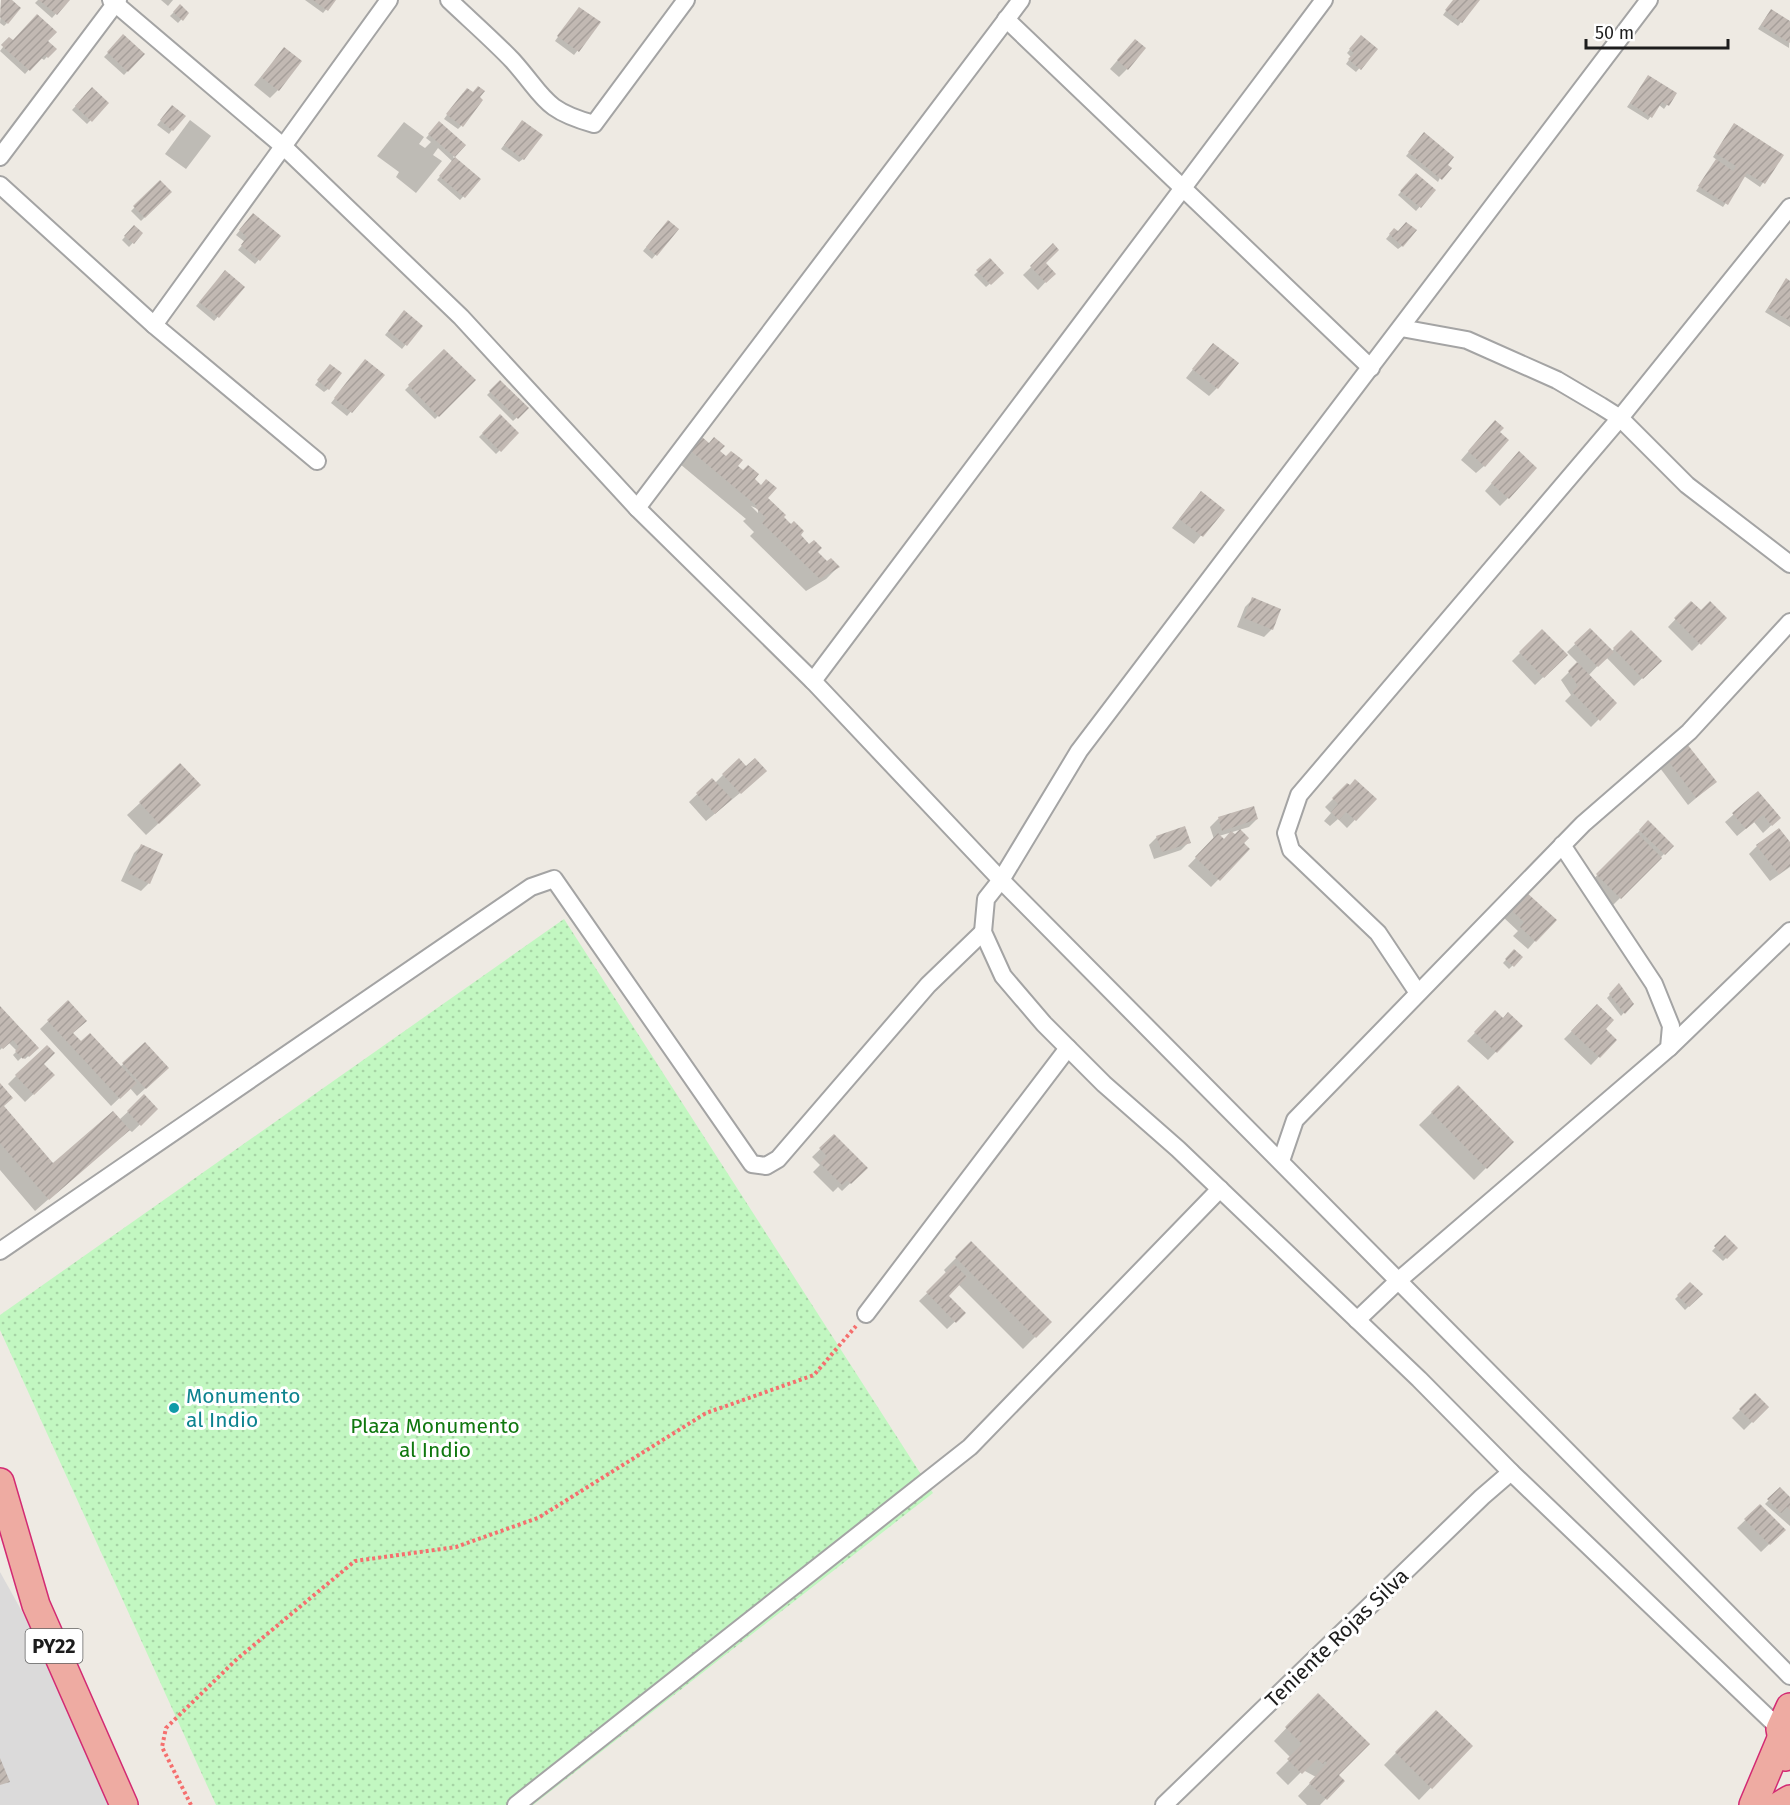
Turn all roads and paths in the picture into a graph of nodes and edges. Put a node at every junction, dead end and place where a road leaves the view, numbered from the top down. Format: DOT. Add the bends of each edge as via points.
graph roads {
  1 [pos="389,0"];
  2 [pos="449,0"];
  3 [pos="686,0"];
  4 [pos="1021,0"];
  5 [pos="1324,0"];
  6 [pos="1649,0"];
  7 [pos="115,1"];
  8 [pos="1006,19"];
  9 [pos="284,147"];
  10 [pos="0,157"];
  11 [pos="0,185"];
  12 [pos="1184,189"];
  13 [pos="1790,207"];
  14 [pos="154,325"];
  15 [pos="1401,328"];
  16 [pos="1371,368"];
  17 [pos="1620,418"];
  18 [pos="317,461"];
  19 [pos="637,508"];
  20 [pos="1790,564"];
  21 [pos="1790,622"];
  22 [pos="813,681"];
  23 [pos="1562,845"];
  24 [pos="1001,880"];
  25 [pos="1790,931"];
  26 [pos="983,933"];
  27 [pos="1418,993"];
  28 [pos="1068,1048"];
  29 [pos="1669,1048"];
  30 [pos="1281,1161"];
  31 [pos="1220,1189"];
  32 [pos="0,1251"];
  33 [pos="1399,1280"];
  34 [pos="866,1314"];
  35 [pos="1357,1320"];
  36 [pos="1511,1472"];
  37 [pos="0,1482"];
  38 [pos="1790,1676"];
  39 [pos="1783,1726"];
  40 [pos="1790,1766"];
  41 [pos="1790,1798"];
  42 [pos="123,1805"];
  43 [pos="191,1805"];
  44 [pos="516,1805"];
  45 [pos="1164,1805"];
  46 [pos="1753,1805"];
  47 [pos="1780,1805"];
  1 -- 9 [label="street"];
  2 -- 3 [label="street" via="513,62 539,96 564,116 594,123"];
  4 -- 8 [label="street"];
  5 -- 12 [label="street"];
  6 -- 15 [label="street"];
  7 -- 9 [label="street"];
  7 -- 10 [label="street"];
  8 -- 12 [label="street"];
  8 -- 19 [label="street"];
  9 -- 14 [label="street"];
  9 -- 19 [label="street" via="461,317"];
  11 -- 14 [label="street"];
  12 -- 16 [label="street"];
  12 -- 22 [label="street"];
  13 -- 17 [label="street"];
  14 -- 18 [label="street"];
  15 -- 16 [label="street"];
  15 -- 17 [label="street" via="1467,340 1557,380"];
  16 -- 24 [label="street" via="1079,751"];
  17 -- 20 [label="street" via="1687,484"];
  17 -- 27 [label="street" via="1299,795 1286,832 1291,850 1378,933"];
  19 -- 22 [label="street"];
  21 -- 23 [label="street" via="1689,732"];
  22 -- 24 [label="street"];
  23 -- 27 [label="street"];
  23 -- 29 [label="street" via="1654,984 1671,1026"];
  24 -- 26 [label="street" via="986,899"];
  24 -- 30 [label="street"];
  25 -- 29 [label="street"];
  26 -- 28 [label="street" via="1003,976"];
  26 -- 32 [label="street" via="928,985 778,1159 766,1166 752,1164 554,879 531,887"];
  27 -- 30 [label="street" via="1295,1120"];
  28 -- 31 [label="street"];
  28 -- 34 [label="street"];
  29 -- 33 [label="street"];
  30 -- 33 [label="street"];
  31 -- 35 [label="street"];
  31 -- 44 [label="street" via="970,1447"];
  33 -- 35 [label="street"];
  33 -- 38 [label="street"];
  34 -- 43 [label="path" via="814,1375 706,1413 538,1518 456,1547 355,1561 237,1659 166,1728 162,1747"];
  35 -- 36 [label="street"];
  36 -- 39 [label="street"];
  36 -- 45 [label="street, Teniente Rojas Silva"];
  37 -- 42 [label="highway, PY22" via="36,1605"];
  39 -- 40 [label="highway"];
  39 -- 46 [label="highway"];
  41 -- 47 [label="highway"];
}
